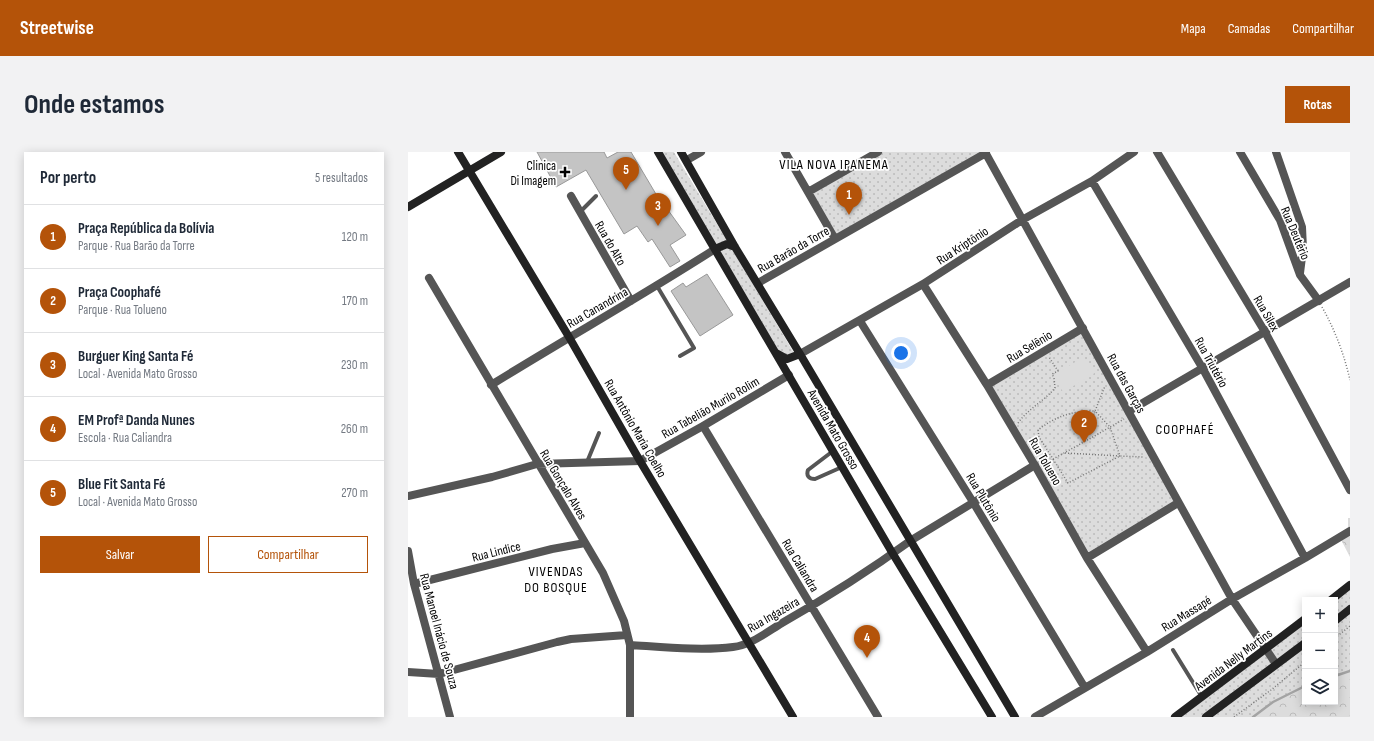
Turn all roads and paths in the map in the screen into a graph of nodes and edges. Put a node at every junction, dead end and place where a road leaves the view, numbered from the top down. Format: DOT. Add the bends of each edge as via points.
graph roads {
  1 [pos="458,152"];
  2 [pos="501,152"];
  3 [pos="658,152"];
  4 [pos="681,152"];
  5 [pos="701,152"];
  6 [pos="785,152"];
  7 [pos="878,152"];
  8 [pos="1134,152"];
  9 [pos="1157,152"];
  10 [pos="1240,152"];
  11 [pos="1276,152"];
  12 [pos="986,153"];
  13 [pos="687,160"];
  14 [pos="470,171"];
  15 [pos="1092,181"];
  16 [pos="808,192"];
  17 [pos="571,196"];
  18 [pos="596,196"];
  19 [pos="408,207"];
  20 [pos="580,212"];
  21 [pos="1022,220"];
  22 [pos="835,238"];
  23 [pos="735,247"];
  24 [pos="715,249"];
  25 [pos="1300,275"];
  26 [pos="429,278"];
  27 [pos="758,282"];
  28 [pos="1350,282"];
  29 [pos="923,284"];
  30 [pos="657,286"];
  31 [pos="631,301"];
  32 [pos="1319,301"];
  33 [pos="860,321"];
  34 [pos="1083,328"];
  35 [pos="1265,332"];
  36 [pos="569,337"];
  37 [pos="1045,350"];
  38 [pos="775,352"];
  39 [pos="800,354"];
  40 [pos="680,356"];
  41 [pos="1203,369"];
  42 [pos="1109,374"];
  43 [pos="789,375"];
  44 [pos="1350,380"];
  45 [pos="491,385"];
  46 [pos="987,385"];
  47 [pos="1095,412"];
  48 [pos="1130,413"];
  49 [pos="703,426"];
  50 [pos="1110,427"];
  51 [pos="1013,429"];
  52 [pos="599,433"];
  53 [pos="1085,441"];
  54 [pos="833,451"];
  55 [pos="1064,453"];
  56 [pos="1120,456"];
  57 [pos="1154,458"];
  58 [pos="1053,459"];
  59 [pos="640,461"];
  60 [pos="587,462"];
  61 [pos="538,464"];
  62 [pos="842,467"];
  63 [pos="1036,467"];
  64 [pos="1350,490"];
  65 [pos="408,496"];
  66 [pos="973,502"];
  67 [pos="1178,503"];
  68 [pos="1350,531"];
  69 [pos="910,541"];
  70 [pos="585,543"];
  71 [pos="408,551"];
  72 [pos="893,554"];
  73 [pos="1087,558"];
  74 [pos="1305,558"];
  75 [pos="414,584"];
  76 [pos="1350,585"];
  77 [pos="1334,597"];
  78 [pos="1232,599"];
  79 [pos="811,606"];
  80 [pos="1350,610"];
  81 [pos="1338,619"];
  82 [pos="1302,621"];
  83 [pos="1350,626"];
  84 [pos="627,635"];
  85 [pos="1338,636"];
  86 [pos="749,642"];
  87 [pos="630,645"];
  88 [pos="1302,645"];
  89 [pos="1266,649"];
  90 [pos="1173,650"];
  91 [pos="1147,652"];
  92 [pos="1276,664"];
  93 [pos="1302,664"];
  94 [pos="408,672"];
  95 [pos="439,674"];
  96 [pos="1085,688"];
  97 [pos="1202,697"];
  98 [pos="450,717"];
  99 [pos="630,717"];
  100 [pos="793,717"];
  101 [pos="878,717"];
  102 [pos="992,717"];
  103 [pos="1015,717"];
  104 [pos="1035,717"];
  105 [pos="1175,717"];
  106 [pos="1206,717"];
  107 [pos="1234,717"];
  1 -- 14 [label="main road, Rua Antônio Maria Coelho"];
  2 -- 14 [label="main road"];
  3 -- 24 [label="main road, Avenida Mato Grosso"];
  4 -- 13 [label="main road, Avenida Mato Grosso"];
  5 -- 13 [label="street"];
  6 -- 16 [label="street"];
  7 -- 16 [label="street"];
  8 -- 15 [label="street, Rua Kriptônio"];
  9 -- 35 [label="street, Rua Silex"];
  10 -- 25 [label="street, Rua Deutério" via="1280,220"];
  11 -- 25 [label="street" via="1302,227"];
  12 -- 21 [label="street, Rua das Garças"];
  12 -- 22 [label="street, Rua Barão da Torre"];
  13 -- 23 [label="main road, Avenida Mato Grosso"];
  14 -- 19 [label="main road"];
  14 -- 36 [label="main road, Rua Antônio Maria Coelho"];
  15 -- 21 [label="street, Rua Kriptônio"];
  15 -- 41 [label="street, Rua Triutério"];
  16 -- 22 [label="street"];
  17 -- 20 [label="street, Rua do Alto"];
  18 -- 20 [label="lane"];
  20 -- 31 [label="street, Rua do Alto"];
  21 -- 29 [label="street, Rua Kriptônio"];
  21 -- 34 [label="street, Rua das Garças"];
  22 -- 27 [label="street, Rua Barão da Torre"];
  23 -- 24 [label="main road" via="727,244"];
  23 -- 27 [label="main road, Avenida Mato Grosso"];
  24 -- 30 [label="street, Rua Canandrina"];
  24 -- 38 [label="main road, Avenida Mato Grosso"];
  25 -- 32 [label="street, Rua Deutério"];
  26 -- 45 [label="street, Rua Gonçalo Alves"];
  27 -- 39 [label="main road, Avenida Mato Grosso"];
  28 -- 32 [label="street"];
  29 -- 33 [label="street, Rua Kriptônio"];
  29 -- 46 [label="street, Rua Tolueno"];
  30 -- 31 [label="street, Rua Canandrina"];
  30 -- 40 [label="lane" via="694,348"];
  31 -- 36 [label="street, Rua Canandrina"];
  32 -- 35 [label="street"];
  32 -- 44 [label="path" via="1333,326"];
  33 -- 39 [label="street, Rua Kriptônio"];
  33 -- 66 [label="street, Rua Plutônio"];
  34 -- 37 [label="street, Rua Selênio"];
  34 -- 42 [label="street, Rua das Garças"];
  35 -- 41 [label="street"];
  35 -- 64 [label="street, Rua Silex"];
  36 -- 45 [label="street, Rua Canandrina"];
  36 -- 59 [label="main road, Rua Antônio Maria Coelho"];
  37 -- 46 [label="street, Rua Selênio"];
  37 -- 51 [label="path" via="1058,371 1052,374 1055,388 1022,416"];
  38 -- 39 [label="main road" via="787,359"];
  38 -- 43 [label="main road, Avenida Mato Grosso"];
  39 -- 69 [label="main road, Avenida Mato Grosso"];
  41 -- 48 [label="street"];
  41 -- 74 [label="street, Rua Triutério"];
  42 -- 47 [label="path"];
  42 -- 48 [label="street, Rua das Garças"];
  43 -- 49 [label="street, Rua Tabelião Murilo Rolim"];
  43 -- 54 [label="main road, Avenida Mato Grosso"];
  45 -- 61 [label="street, Rua Gonçalo Alves"];
  46 -- 51 [label="street, Rua Tolueno"];
  47 -- 50 [label="path"];
  47 -- 53 [label="path"];
  47 -- 58 [label="path" via="1084,411 1065,415 1049,421 1038,430 1038,437"];
  48 -- 50 [label="path"];
  48 -- 57 [label="street, Rua das Garças"];
  49 -- 59 [label="street, Rua Tabelião Murilo Rolim"];
  49 -- 79 [label="street, Rua Caliandra"];
  50 -- 53 [label="path"];
  50 -- 56 [label="path"];
  51 -- 63 [label="street, Rua Tolueno"];
  52 -- 60 [label="lane"];
  53 -- 55 [label="path"];
  54 -- 62 [label="main road, Avenida Mato Grosso"];
  54 -- 62 [label="lane" via="808,470 808,477 815,479"];
  55 -- 56 [label="path"];
  55 -- 58 [label="path"];
  56 -- 57 [label="path"];
  56 -- 58 [label="path" via="1068,483"];
  57 -- 67 [label="street, Rua das Garças"];
  58 -- 63 [label="path"];
  59 -- 60 [label="street, Rua Tabelião Murilo Rolim"];
  59 -- 86 [label="main road, Rua Antônio Maria Coelho"];
  60 -- 61 [label="street, Rua Tabelião Murilo Rolim"];
  61 -- 65 [label="street, Rua Tabelião Murilo Rolim"];
  61 -- 70 [label="street, Rua Gonçalo Alves"];
  62 -- 72 [label="main road, Avenida Mato Grosso"];
  63 -- 66 [label="street, Rua Ingazeira"];
  63 -- 73 [label="street, Rua Tolueno"];
  66 -- 69 [label="street, Rua Ingazeira"];
  66 -- 96 [label="street, Rua Plutônio"];
  67 -- 73 [label="street"];
  67 -- 78 [label="street, Rua das Garças"];
  68 -- 74 [label="street, Rua Massapé"];
  69 -- 72 [label="street, Rua Ingazeira"];
  69 -- 103 [label="main road, Avenida Mato Grosso"];
  70 -- 75 [label="street, Rua Lindice"];
  70 -- 84 [label="street, Rua Gonçalo Alves" via="603,573 624,621"];
  71 -- 75 [label="street, Rua Manoel Inácio de Souza"];
  72 -- 79 [label="street, Rua Ingazeira"];
  72 -- 102 [label="main road, Avenida Mato Grosso"];
  73 -- 91 [label="street, Rua Tolueno"];
  74 -- 78 [label="street, Rua Massapé"];
  75 -- 95 [label="street, Rua Manoel Inácio de Souza"];
  76 -- 77 [label="main road"];
  78 -- 89 [label="street, Rua das Garças"];
  78 -- 91 [label="street, Rua Massapé"];
  79 -- 86 [label="street, Rua Ingazeira"];
  79 -- 101 [label="street, Rua Caliandra"];
  80 -- 81 [label="main road"];
  82 -- 89 [label="main road, Avenida Nelly Martins"];
  83 -- 85 [label="path"];
  84 -- 87 [label="street, Rua Gonçalo Alves"];
  84 -- 95 [label="street" via="571,639"];
  86 -- 87 [label="street, Rua Ingazeira" via="734,647 702,648"];
  86 -- 100 [label="main road, Rua Antônio Maria Coelho"];
  87 -- 99 [label="street, Rua Gonçalo Alves"];
  88 -- 92 [label="main road"];
  89 -- 92 [label="street, Rua das Garças"];
  89 -- 97 [label="main road, Avenida Nelly Martins"];
  90 -- 97 [label="lane"];
  91 -- 96 [label="street, Rua Massapé"];
  92 -- 106 [label="main road"];
  93 -- 107 [label="path"];
  94 -- 95 [label="street"];
  95 -- 98 [label="street, Rua Manoel Inácio de Souza"];
  96 -- 104 [label="street, Rua Massapé"];
  97 -- 105 [label="main road, Avenida Nelly Martins"];
}
